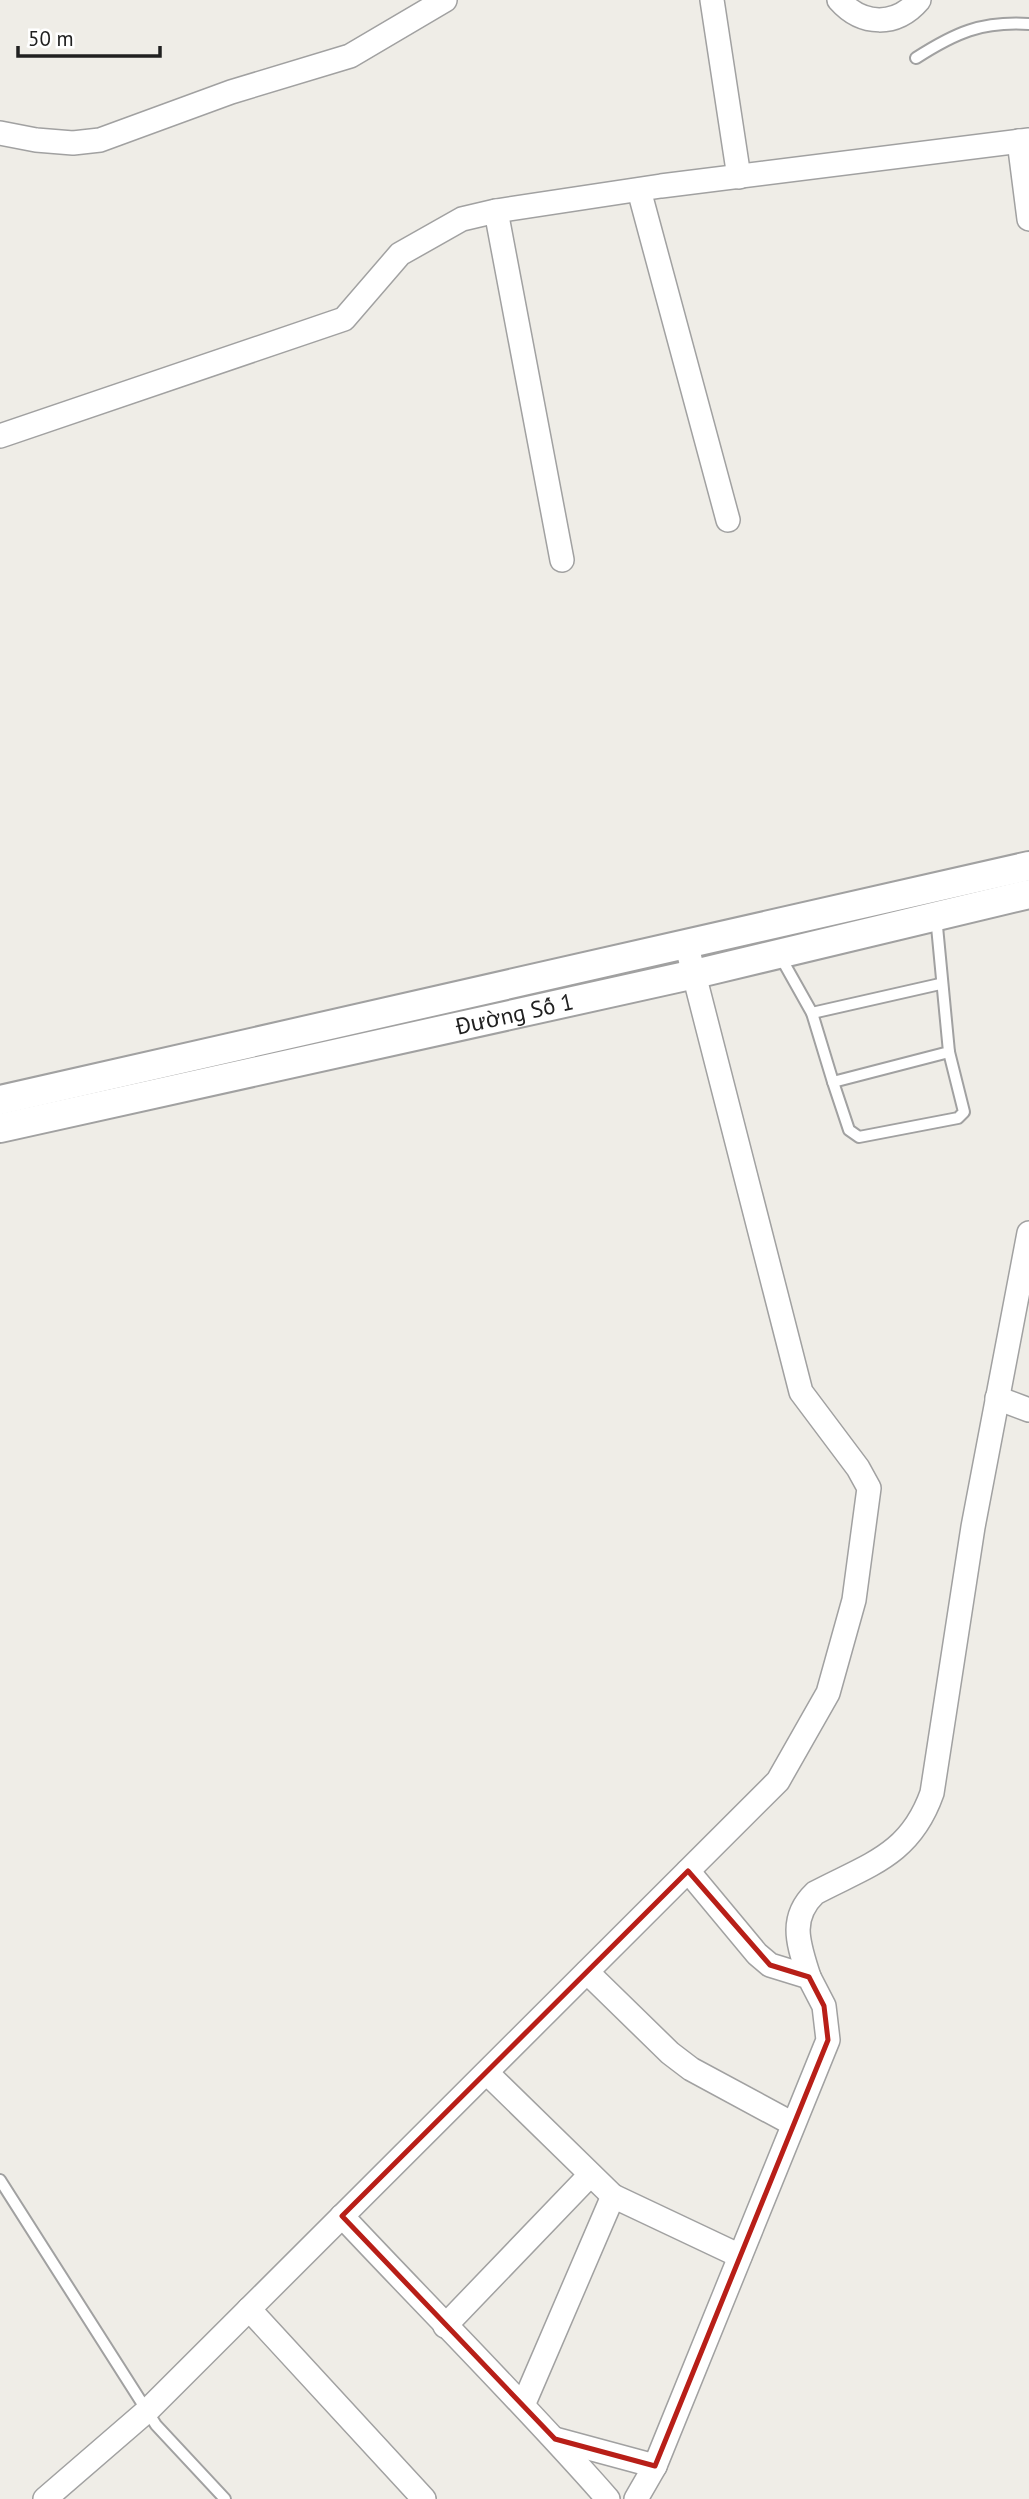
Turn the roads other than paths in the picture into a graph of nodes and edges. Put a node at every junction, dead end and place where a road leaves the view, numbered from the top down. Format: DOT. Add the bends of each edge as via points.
graph roads {
  1 [pos="445,0"];
  2 [pos="712,0"];
  3 [pos="839,0"];
  4 [pos="919,0"];
  5 [pos="1029,24"];
  6 [pos="916,58"];
  7 [pos="0,133"];
  8 [pos="1024,141"];
  9 [pos="739,177"];
  10 [pos="639,190"];
  11 [pos="496,211"];
  12 [pos="1029,219"];
  13 [pos="0,436"];
  14 [pos="728,520"];
  15 [pos="562,560"];
  16 [pos="1029,866"];
  17 [pos="1029,894"];
  18 [pos="936,916"];
  19 [pos="686,943"];
  20 [pos="779,954"];
  21 [pos="695,974"];
  22 [pos="940,984"];
  23 [pos="812,1013"];
  24 [pos="948,1052"];
  25 [pos="833,1082"];
  26 [pos="0,1100"];
  27 [pos="0,1129"];
  28 [pos="1029,1233"];
  29 [pos="997,1398"];
  30 [pos="1029,1410"];
  31 [pos="688,1871"];
  32 [pos="587,1972"];
  33 [pos="809,1978"];
  34 [pos="487,2073"];
  35 [pos="793,2124"];
  36 [pos="590,2175"];
  37 [pos="0,2180"];
  38 [pos="613,2196"];
  39 [pos="342,2216"];
  40 [pos="740,2256"];
  41 [pos="249,2309"];
  42 [pos="445,2326"];
  43 [pos="524,2403"];
  44 [pos="148,2410"];
  45 [pos="555,2438"];
  46 [pos="655,2466"];
  47 [pos="45,2499"];
  48 [pos="225,2499"];
  49 [pos="424,2499"];
  50 [pos="608,2499"];
  51 [pos="636,2499"];
  1 -- 7 [label="street" via="350,56 231,92 100,140 74,143"];
  2 -- 9 [label="street"];
  3 -- 4 [label="street" via="865,19 882,21 906,13"];
  5 -- 6 [label="lane" via="1002,22 977,27 948,37"];
  8 -- 9 [label="street"];
  8 -- 12 [label="street"];
  9 -- 10 [label="street"];
  10 -- 11 [label="street"];
  10 -- 14 [label="street"];
  11 -- 13 [label="street" via="462,219 409,248 344,318"];
  11 -- 15 [label="street"];
  16 -- 19 [label="street, Đường Số 1"];
  17 -- 18 [label="street, Đường Số 1"];
  18 -- 20 [label="street, Đường Số 1"];
  18 -- 22 [label="lane"];
  19 -- 21 [label="street"];
  19 -- 26 [label="street, Đường Số 1"];
  20 -- 21 [label="street, Đường Số 1"];
  20 -- 23 [label="lane"];
  21 -- 27 [label="street, Đường Số 1"];
  21 -- 31 [label="street" via="802,1392 869,1488 854,1600 828,1693 778,1781"];
  22 -- 23 [label="lane"];
  22 -- 24 [label="lane"];
  23 -- 25 [label="lane"];
  24 -- 25 [label="lane"];
  24 -- 25 [label="lane" via="964,1112 958,1118 859,1138 849,1130"];
  28 -- 29 [label="street"];
  29 -- 30 [label="street"];
  29 -- 33 [label="street" via="932,1793 924,1817 890,1854 815,1892 805,1902 796,1929"];
  31 -- 32 [label="street"];
  31 -- 33 [label="street" via="757,1954 770,1965"];
  32 -- 34 [label="street"];
  32 -- 35 [label="street" via="691,2069"];
  33 -- 35 [label="street" via="824,2006 828,2040"];
  34 -- 36 [label="street"];
  34 -- 39 [label="street"];
  35 -- 40 [label="street"];
  36 -- 38 [label="street"];
  36 -- 42 [label="street"];
  37 -- 44 [label="lane"];
  38 -- 40 [label="street"];
  38 -- 43 [label="street"];
  39 -- 41 [label="street"];
  39 -- 42 [label="street"];
  40 -- 46 [label="street"];
  41 -- 44 [label="street"];
  41 -- 49 [label="street"];
  42 -- 43 [label="street"];
  43 -- 45 [label="street"];
  44 -- 47 [label="street"];
  44 -- 48 [label="lane" via="156,2425"];
  45 -- 46 [label="street"];
  45 -- 50 [label="street"];
  46 -- 51 [label="street"];
}
